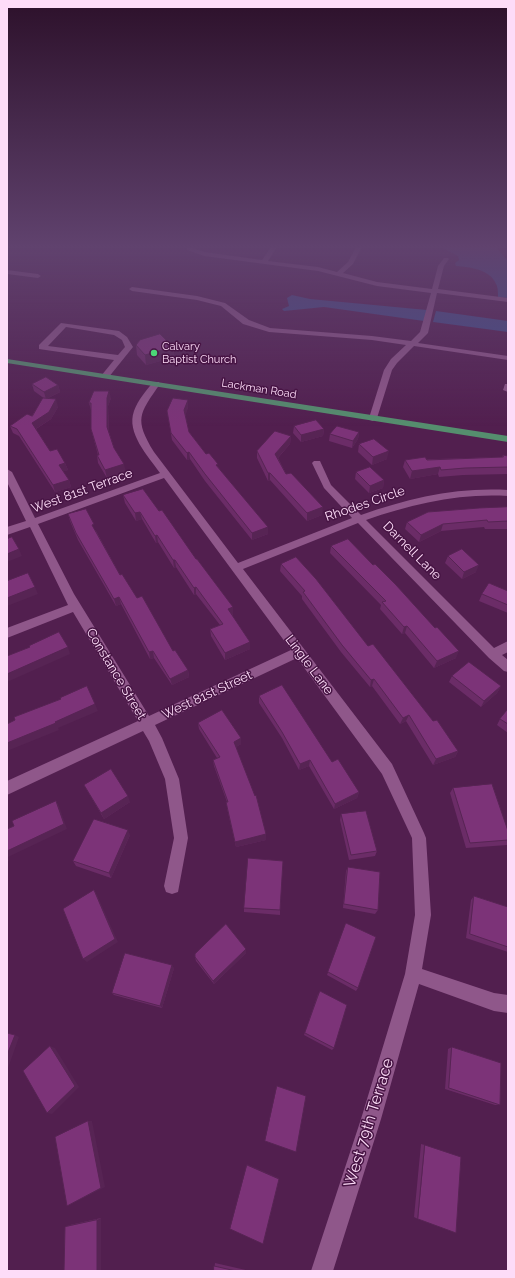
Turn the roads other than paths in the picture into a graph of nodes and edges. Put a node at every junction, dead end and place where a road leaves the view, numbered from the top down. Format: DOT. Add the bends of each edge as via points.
graph roads {
  1 [pos="227,307"];
  2 [pos="431,307"];
  3 [pos="414,344"];
  4 [pos="120,358"];
  5 [pos="508,358"];
  6 [pos="7,361"];
  7 [pos="105,376"];
  8 [pos="156,384"];
  9 [pos="373,418"];
  10 [pos="508,439"];
  11 [pos="317,463"];
  12 [pos="7,472"];
  13 [pos="165,474"];
  14 [pos="508,493"];
  15 [pos="359,519"];
  16 [pos="32,523"];
  17 [pos="7,531"];
  18 [pos="236,568"];
  19 [pos="75,607"];
  20 [pos="7,633"];
  21 [pos="508,646"];
  22 [pos="299,652"];
  23 [pos="493,655"];
  24 [pos="508,667"];
  25 [pos="146,723"];
  26 [pos="7,788"];
  27 [pos="172,886"];
  28 [pos="412,974"];
  29 [pos="508,1004"];
  30 [pos="322,1271"];
  1 -- 3 [label="street" via="246,322 269,330"];
  2 -- 3 [label="street" via="424,333"];
  3 -- 5 [label="street"];
  3 -- 9 [label="street" via="394,361 388,370"];
  4 -- 4 [label="street" via="129,347 121,335 86,328 64,325 42,347"];
  4 -- 7 [label="street"];
  6 -- 7 [label="main road, Lackman Road"];
  7 -- 8 [label="main road, Lackman Road"];
  8 -- 9 [label="main road, Lackman Road"];
  8 -- 13 [label="street, Lingle Lane" via="138,408 135,423 139,435"];
  9 -- 10 [label="main road, Lackman Road"];
  11 -- 15 [label="street, Darnell Lane" via="327,486"];
  12 -- 16 [label="street, Constance Street"];
  13 -- 16 [label="street, West 81st Terrace"];
  13 -- 18 [label="street, Lingle Lane"];
  14 -- 15 [label="street, Rhodes Circle" via="458,493 433,497"];
  15 -- 18 [label="street, Rhodes Circle"];
  15 -- 23 [label="street, Darnell Lane"];
  16 -- 17 [label="street, West 81st Terrace"];
  16 -- 19 [label="street, Constance Street"];
  18 -- 22 [label="street, Lingle Lane"];
  19 -- 20 [label="street"];
  19 -- 25 [label="street, Constance Street"];
  21 -- 23 [label="street"];
  22 -- 25 [label="street, West 81st Street"];
  22 -- 28 [label="street, Lingle Lane" via="387,769 419,838 423,915"];
  23 -- 24 [label="street, Darnell Lane"];
  25 -- 26 [label="street, West 81st Street"];
  25 -- 27 [label="street, Constance Street" via="172,779 182,838"];
  28 -- 29 [label="street" via="494,1002"];
  28 -- 30 [label="street, West 79th Terrace" via="371,1118"];
}
